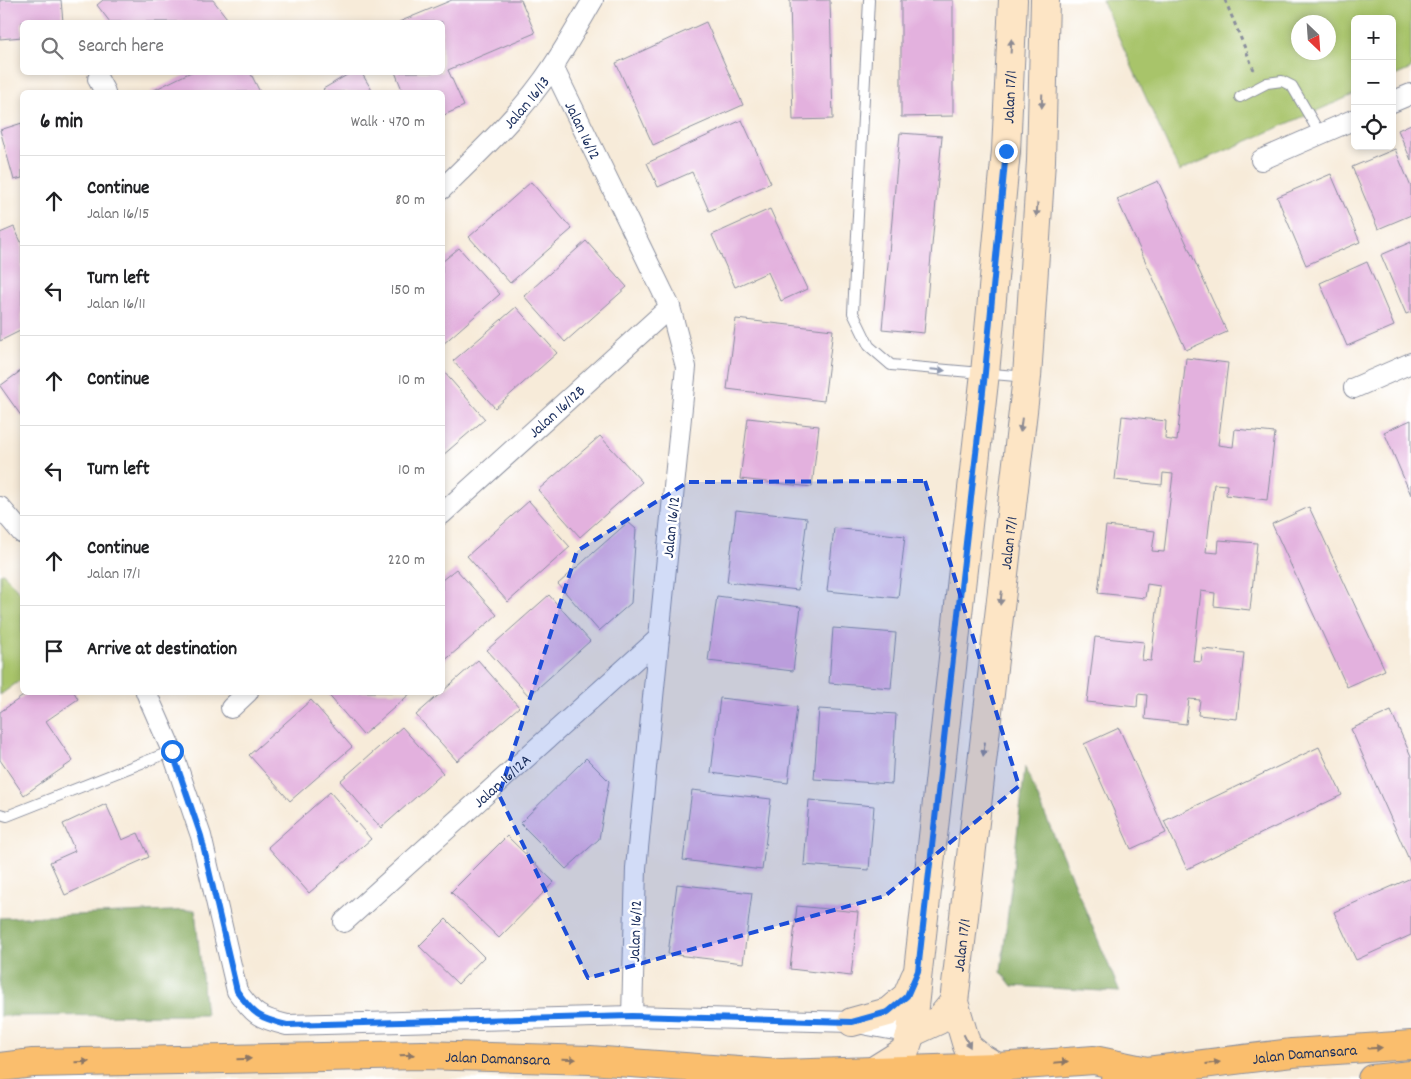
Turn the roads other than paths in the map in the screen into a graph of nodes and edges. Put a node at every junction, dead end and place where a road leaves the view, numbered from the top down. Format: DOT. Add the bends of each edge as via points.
graph roads {
  1 [pos="593,0"];
  2 [pos="869,0"];
  3 [pos="1013,0"];
  4 [pos="1045,0"];
  5 [pos="553,67"];
  6 [pos="1411,94"];
  7 [pos="1240,97"];
  8 [pos="1396,100"];
  9 [pos="1351,121"];
  10 [pos="1320,134"];
  11 [pos="1261,160"];
  12 [pos="445,186"];
  13 [pos="670,307"];
  14 [pos="1411,363"];
  15 [pos="985,373"];
  16 [pos="1026,377"];
  17 [pos="1354,388"];
  18 [pos="0,507"];
  19 [pos="445,511"];
  20 [pos="20,531"];
  21 [pos="659,638"];
  22 [pos="147,695"];
  23 [pos="245,695"];
  24 [pos="231,708"];
  25 [pos="172,751"];
  26 [pos="0,814"];
  27 [pos="344,922"];
  28 [pos="918,971"];
  29 [pos="954,1002"];
  30 [pos="632,1016"];
  31 [pos="852,1022"];
  32 [pos="911,1033"];
  33 [pos="1411,1046"];
  34 [pos="0,1061"];
  35 [pos="33,1063"];
  36 [pos="0,1067"];
  37 [pos="996,1068"];
  38 [pos="872,1071"];
  39 [pos="1147,1071"];
  40 [pos="1411,1074"];
  41 [pos="1115,1079"];
  42 [pos="1372,1079"];
  1 -- 5 [label="street, Jalan 16/13"];
  2 -- 15 [label="lane, one-way" via="853,313 869,346 891,365"];
  15 -- 3 [label="street, Jalan 17/1, one-way" via="1006,151"];
  4 -- 16 [label="street, Jalan 17/1, one-way" via="1040,161"];
  5 -- 12 [label="street, Jalan 16/13" via="512,117"];
  5 -- 13 [label="street, Jalan 16/12"];
  6 -- 8 [label="street"];
  7 -- 10 [label="lane" via="1267,83 1282,81 1292,86"];
  9 -- 10 [label="street"];
  10 -- 11 [label="street"];
  13 -- 19 [label="street, Jalan 16/12B"];
  13 -- 21 [label="street, Jalan 16/12" via="686,368"];
  14 -- 17 [label="street"];
  15 -- 16 [label="lane"];
  15 -- 28 [label="street, Jalan 17/1"];
  16 -- 29 [label="street, Jalan 17/1, one-way"];
  18 -- 20 [label="street"];
  21 -- 27 [label="street, Jalan 16/12A"];
  21 -- 30 [label="street, Jalan 16/12" via="636,868"];
  22 -- 25 [label="street"];
  23 -- 24 [label="street"];
  25 -- 26 [label="lane" via="7,816"];
  25 -- 30 [label="street" via="201,836 237,991 250,1010 267,1020 287,1025"];
  28 -- 31 [label="street" via="907,996 888,1012"];
  28 -- 32 [label="street, Jalan 17/1"];
  29 -- 32 [label="street" via="939,1020"];
  29 -- 37 [label="street, Jalan 17/1, one-way" via="967,1046"];
  30 -- 31 [label="street"];
  31 -- 32 [label="street"];
  32 -- 38 [label="street, Jalan 17/1" via="905,1051"];
  39 -- 33 [label="main road, Jalan Damansara, one-way" via="1292,1053"];
  34 -- 35 [label="main road"];
  35 -- 36 [label="main road, Jalan Damansara"];
  35 -- 38 [label="main road, Jalan Damansara, one-way" via="422,1055 590,1060 781,1074"];
  37 -- 38 [label="main road, Jalan Damansara"];
  37 -- 39 [label="main road, Jalan Damansara, one-way" via="1094,1060"];
  39 -- 41 [label="main road"];
  40 -- 42 [label="main road"];
}
